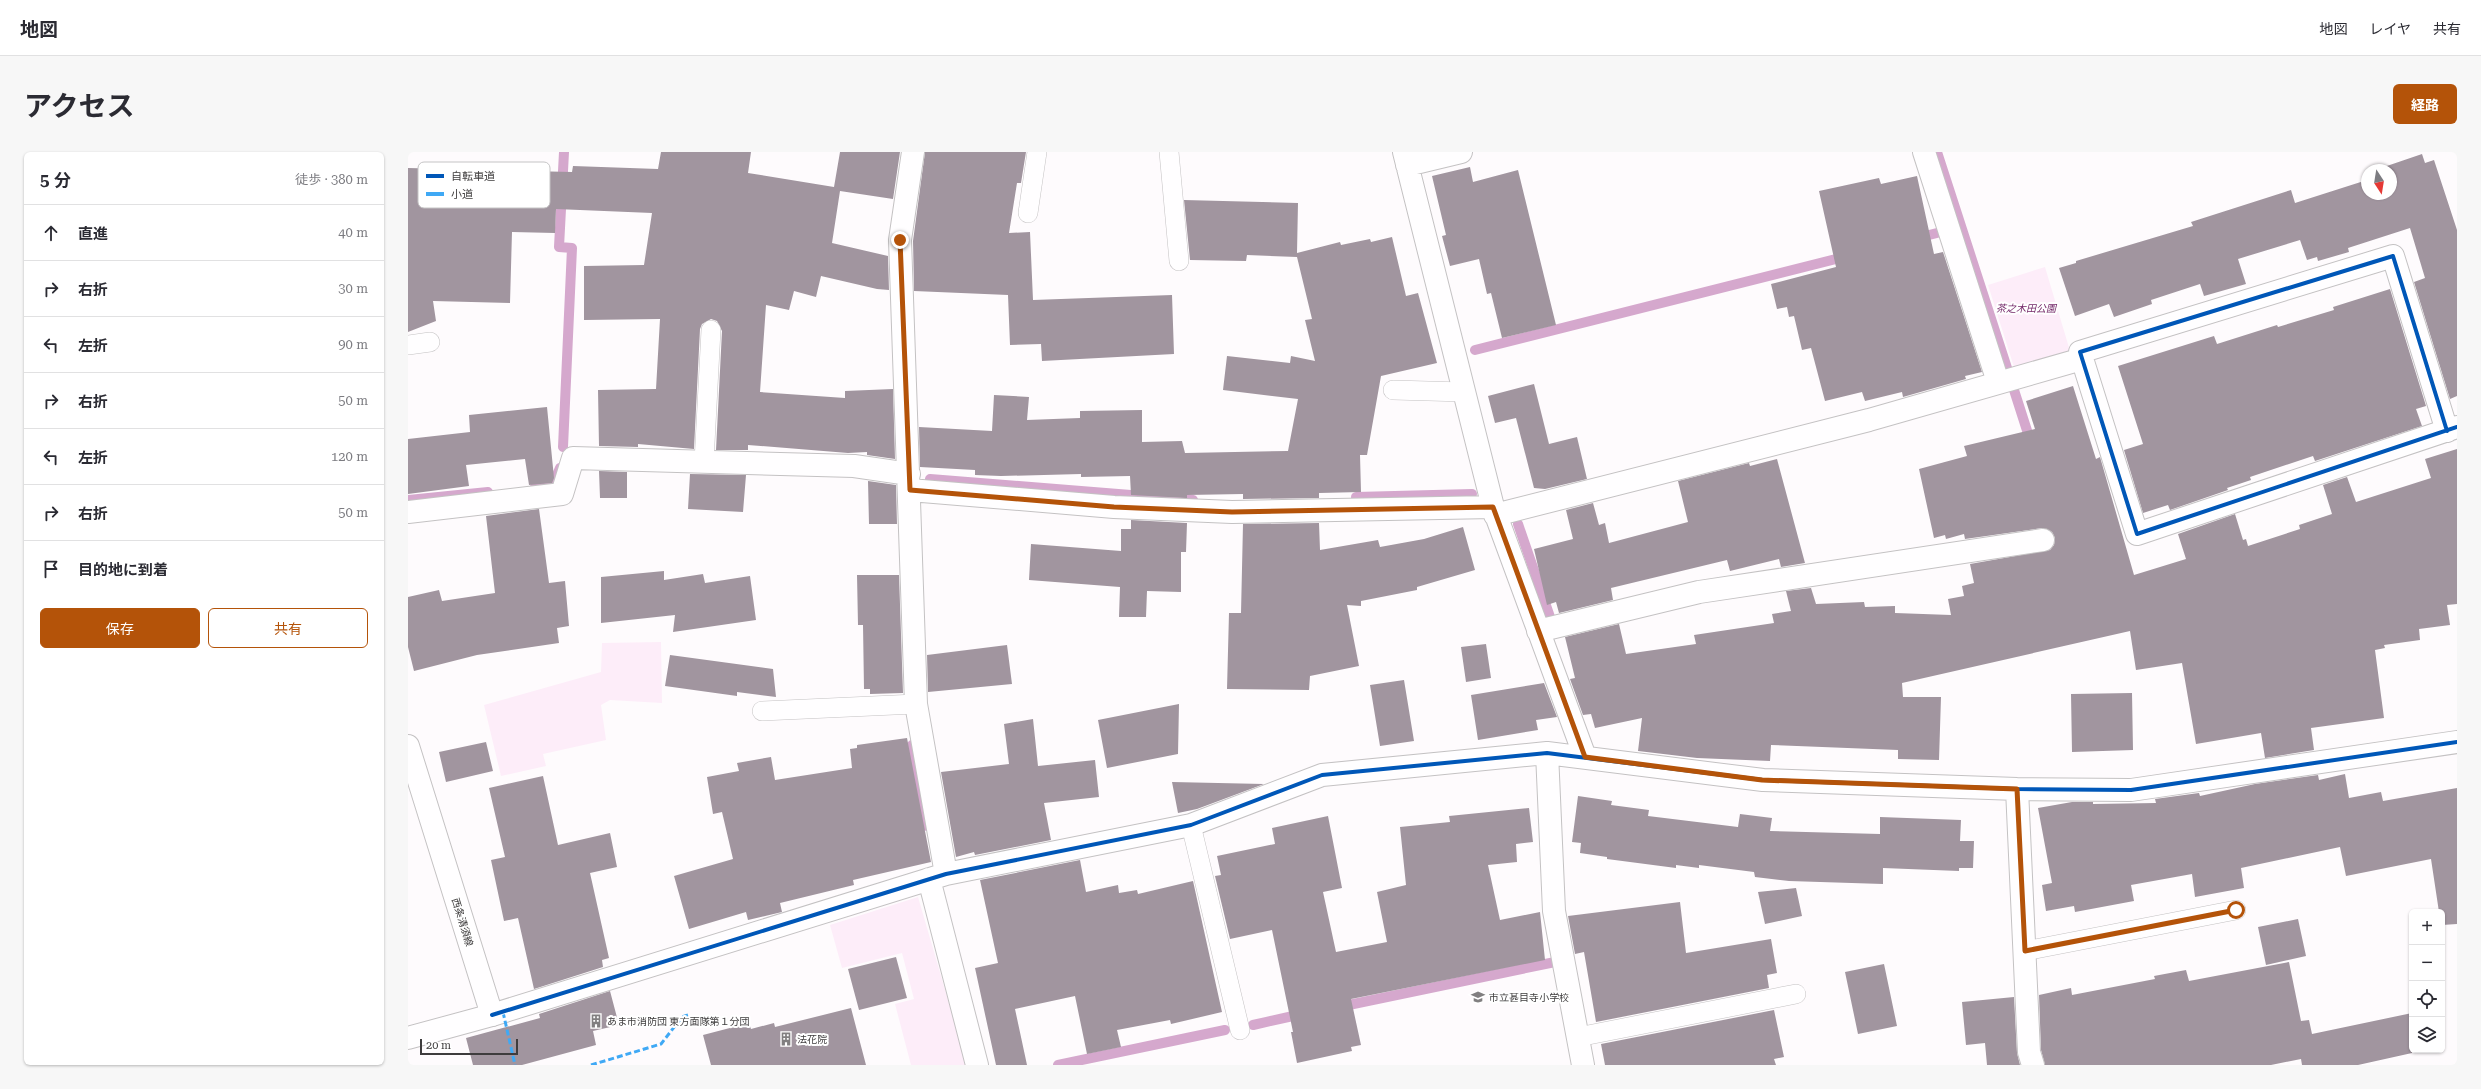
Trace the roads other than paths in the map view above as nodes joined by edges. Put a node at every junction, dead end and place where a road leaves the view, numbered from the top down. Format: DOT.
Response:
graph roads {
  1 [pos="913,152"];
  2 [pos="1037,152"];
  3 [pos="1169,152"];
  4 [pos="1461,152"];
  5 [pos="1924,152"];
  6 [pos="1406,158"];
  7 [pos="1028,213"];
  8 [pos="1179,261"];
  9 [pos="711,330"];
  10 [pos="430,342"];
  11 [pos="408,346"];
  12 [pos="2082,358"];
  13 [pos="1998,382"];
  14 [pos="1393,390"];
  15 [pos="1464,392"];
  16 [pos="2452,429"];
  17 [pos="704,462"];
  18 [pos="909,482"];
  19 [pos="1494,511"];
  20 [pos="408,512"];
  21 [pos="2043,540"];
  22 [pos="1538,631"];
  23 [pos="916,704"];
  24 [pos="762,712"];
  25 [pos="2457,742"];
  26 [pos="408,746"];
  27 [pos="1547,753"];
  28 [pos="1585,757"];
  29 [pos="2017,789"];
  30 [pos="1191,825"];
  31 [pos="938,877"];
  32 [pos="2236,910"];
  33 [pos="2025,951"];
  34 [pos="1796,994"];
  35 [pos="492,1015"];
  36 [pos="1240,1030"];
  37 [pos="1578,1037"];
  38 [pos="408,1038"];
  39 [pos="977,1065"];
  40 [pos="1583,1065"];
  41 [pos="2032,1065"];
  1 -- 18 [label="street"];
  2 -- 7 [label="lane"];
  3 -- 8 [label="lane"];
  4 -- 6 [label="street"];
  5 -- 13 [label="street"];
  6 -- 15 [label="street"];
  9 -- 17 [label="lane"];
  10 -- 11 [label="lane"];
  12 -- 13 [label="street"];
  12 -- 16 [label="street"];
  12 -- 16 [label="street"];
  13 -- 19 [label="street"];
  14 -- 15 [label="lane"];
  15 -- 19 [label="street"];
  17 -- 18 [label="street"];
  17 -- 20 [label="street"];
  18 -- 19 [label="street"];
  18 -- 23 [label="street"];
  19 -- 22 [label="street"];
  21 -- 22 [label="street"];
  22 -- 28 [label="street"];
  23 -- 24 [label="lane"];
  23 -- 31 [label="street"];
  25 -- 29 [label="street"];
  26 -- 35 [label="street, 西条清須線"];
  27 -- 28 [label="street"];
  27 -- 30 [label="street"];
  27 -- 37 [label="street"];
  28 -- 29 [label="street"];
  29 -- 33 [label="street"];
  30 -- 31 [label="street"];
  30 -- 36 [label="lane"];
  31 -- 35 [label="street"];
  31 -- 39 [label="street"];
  32 -- 33 [label="lane"];
  33 -- 41 [label="street"];
  34 -- 37 [label="lane"];
  35 -- 38 [label="street"];
  37 -- 40 [label="street"];
}
